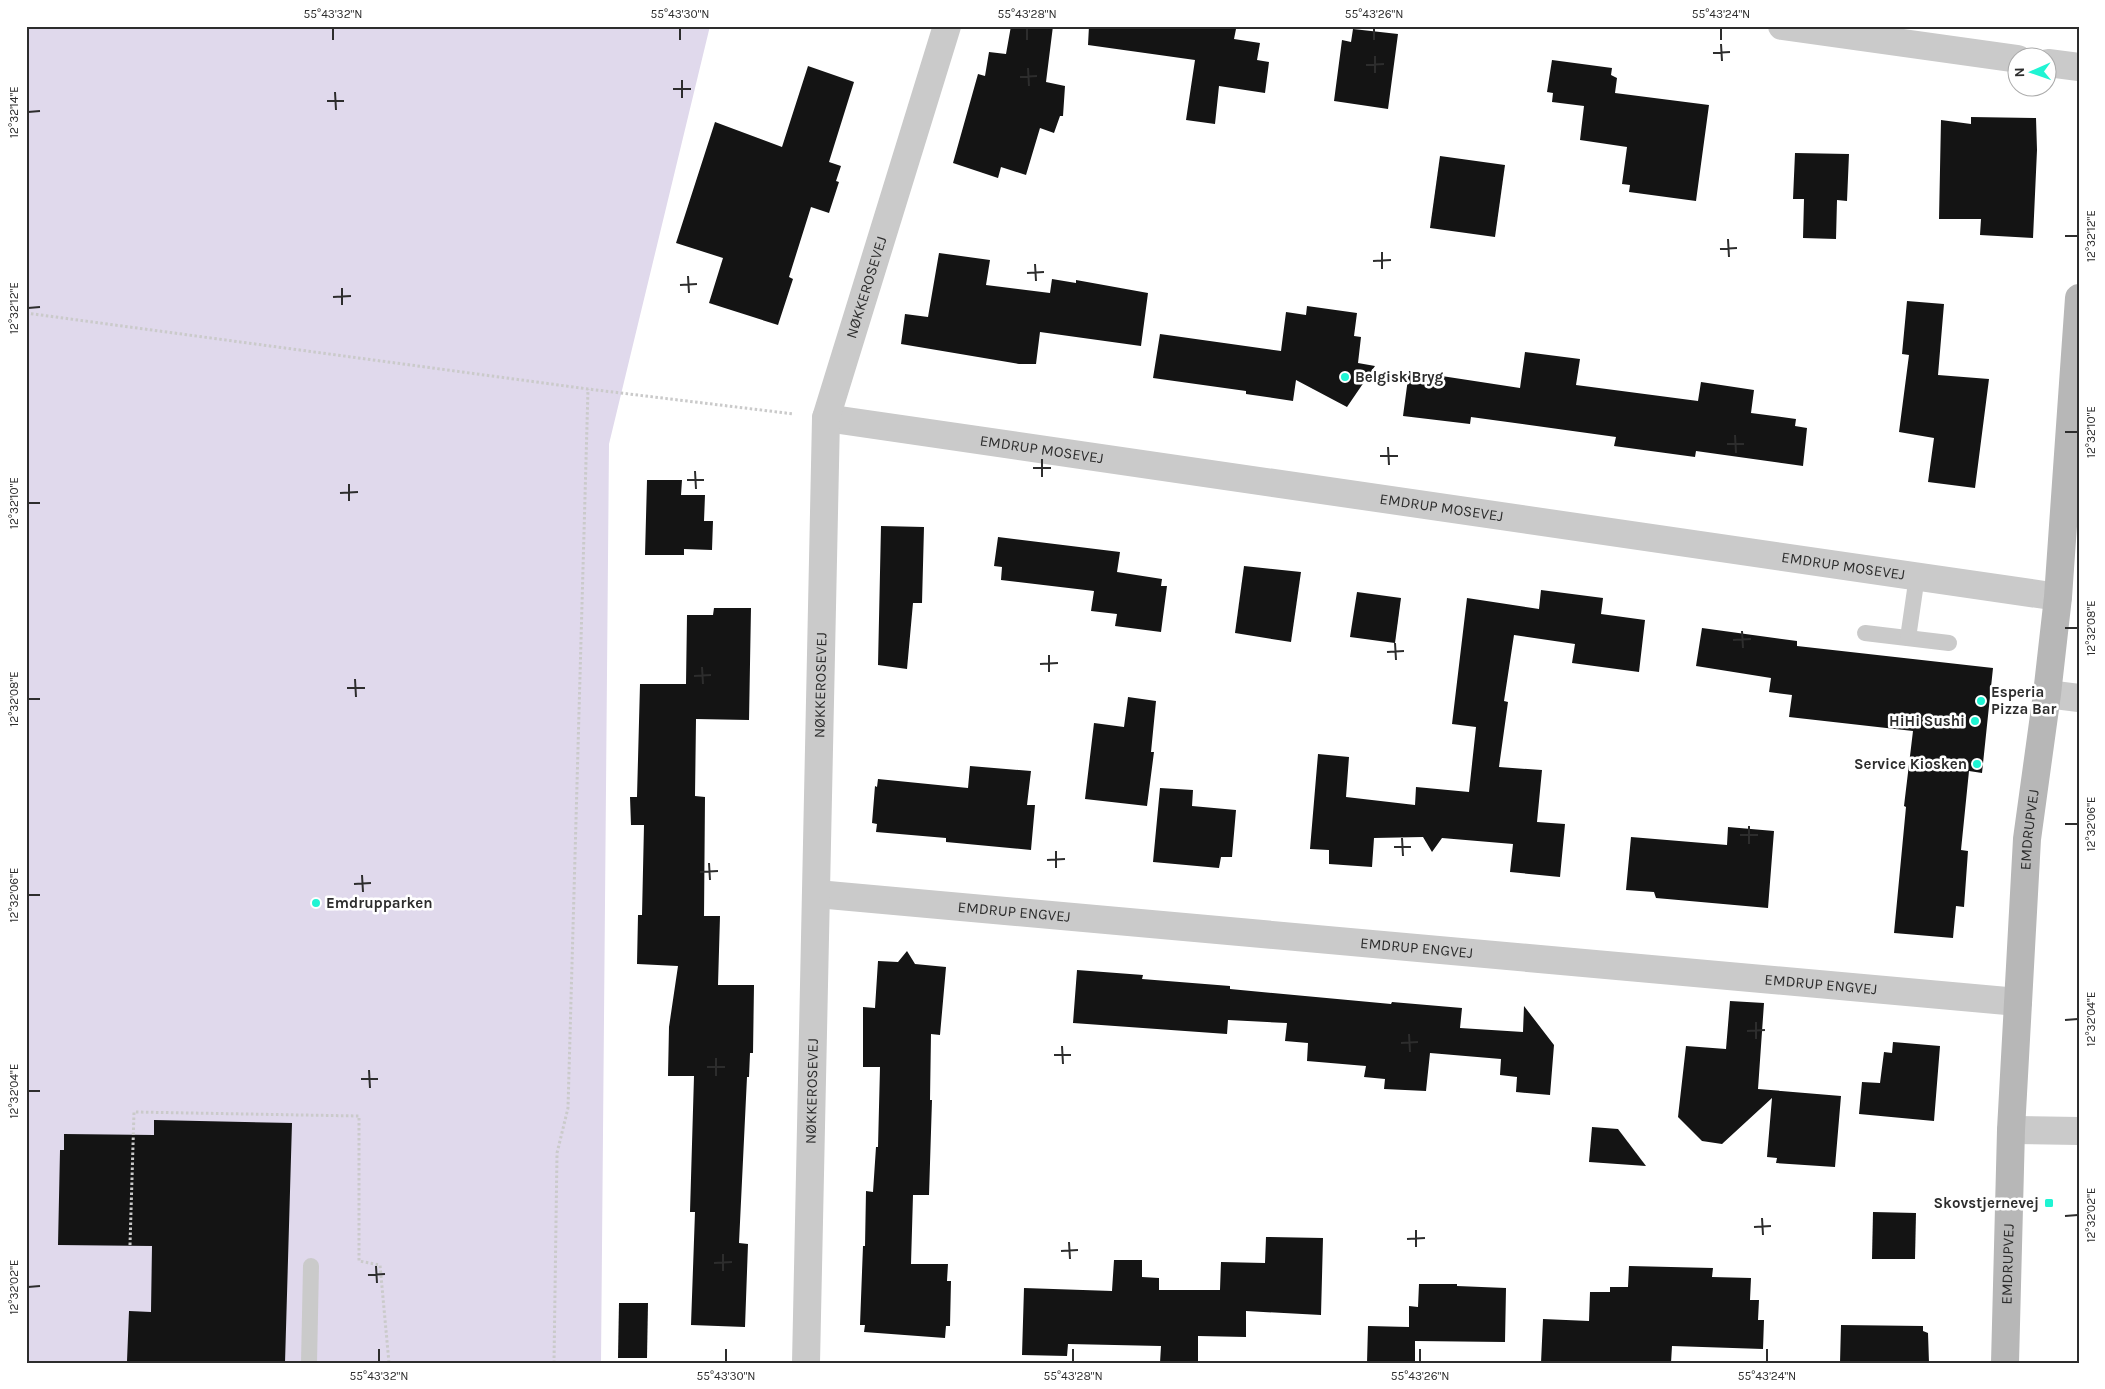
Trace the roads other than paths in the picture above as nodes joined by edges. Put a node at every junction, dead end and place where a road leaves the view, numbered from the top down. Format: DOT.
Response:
graph roads {
  1 [pos="946,26"];
  2 [pos="1782,26"];
  3 [pos="2008,58"];
  4 [pos="2058,64"];
  5 [pos="2079,67"];
  6 [pos="2079,298"];
  7 [pos="826,418"];
  8 [pos="1917,576"];
  9 [pos="2058,597"];
  10 [pos="1865,633"];
  11 [pos="1908,638"];
  12 [pos="1949,643"];
  13 [pos="2047,694"];
  14 [pos="2079,698"];
  15 [pos="817,894"];
  16 [pos="2018,1002"];
  17 [pos="2011,1130"];
  18 [pos="2079,1132"];
  19 [pos="311,1266"];
  20 [pos="309,1363"];
  21 [pos="806,1363"];
  22 [pos="2006,1363"];
  1 -- 7 [label="street, NØKKEROSEVEJ"];
  2 -- 3 [label="street"];
  4 -- 5 [label="street"];
  6 -- 9 [label="street, EMDRUPVEJ"];
  7 -- 8 [label="street, EMDRUP MOSEVEJ"];
  7 -- 15 [label="street, NØKKEROSEVEJ"];
  8 -- 9 [label="street, EMDRUP MOSEVEJ"];
  8 -- 11 [label="lane"];
  9 -- 13 [label="street, EMDRUPVEJ"];
  10 -- 11 [label="lane"];
  11 -- 12 [label="lane"];
  13 -- 14 [label="street"];
  13 -- 16 [label="street, EMDRUPVEJ"];
  15 -- 16 [label="street, EMDRUP ENGVEJ"];
  15 -- 21 [label="street, NØKKEROSEVEJ"];
  16 -- 17 [label="street, EMDRUPVEJ"];
  17 -- 18 [label="street"];
  17 -- 22 [label="street, EMDRUPVEJ"];
  19 -- 20 [label="lane"];
}
